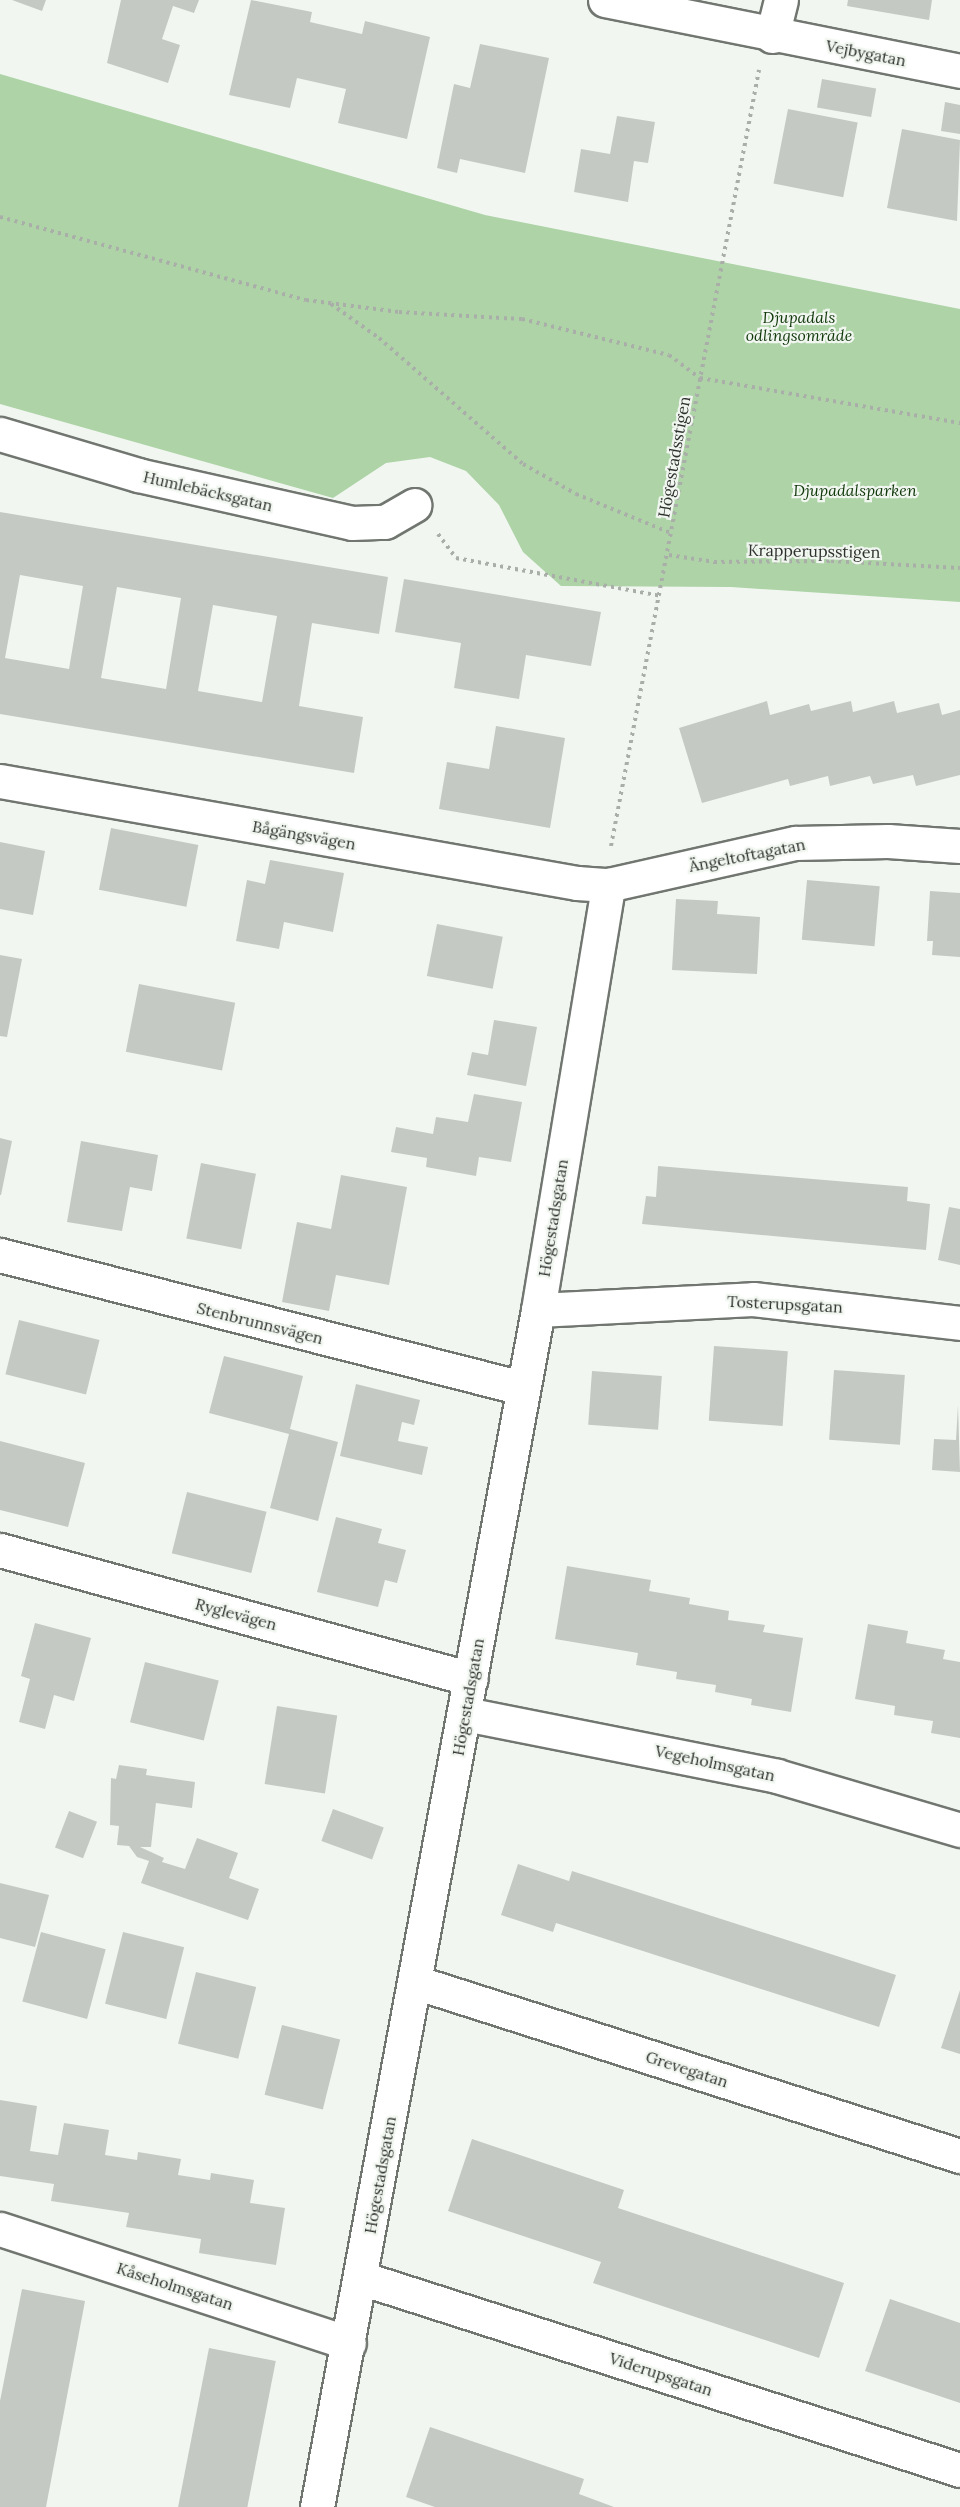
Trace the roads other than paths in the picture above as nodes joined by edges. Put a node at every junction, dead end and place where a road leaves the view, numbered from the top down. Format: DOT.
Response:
graph roads {
  1 [pos="605,0"];
  2 [pos="781,0"];
  3 [pos="772,36"];
  4 [pos="960,71"];
  5 [pos="0,434"];
  6 [pos="415,505"];
  7 [pos="0,781"];
  8 [pos="960,846"];
  9 [pos="608,885"];
  10 [pos="0,1255"];
  11 [pos="537,1310"];
  12 [pos="960,1323"];
  13 [pos="522,1388"];
  14 [pos="0,1550"];
  15 [pos="471,1678"];
  16 [pos="465,1714"];
  17 [pos="960,1830"];
  18 [pos="415,1982"];
  19 [pos="960,2156"];
  20 [pos="0,2229"];
  21 [pos="361,2278"];
  22 [pos="349,2343"];
  23 [pos="960,2470"];
  24 [pos="317,2507"];
  1 -- 3 [label="street, Vejbygatan"];
  2 -- 3 [label="street"];
  3 -- 4 [label="street, Vejbygatan"];
  5 -- 6 [label="street, Humlebäcksgatan"];
  7 -- 9 [label="street, Bågängsvägen"];
  8 -- 9 [label="street, Ängeltoftagatan"];
  9 -- 11 [label="street, Högestadsgatan"];
  10 -- 13 [label="street, Stenbrunnsvägen"];
  11 -- 12 [label="street, Tosterupsgatan"];
  11 -- 13 [label="street, Högestadsgatan"];
  13 -- 15 [label="street, Högestadsgatan"];
  14 -- 15 [label="street, Ryglevägen"];
  15 -- 16 [label="street, Högestadsgatan"];
  16 -- 17 [label="street, Vegeholmsgatan"];
  16 -- 18 [label="street, Högestadsgatan"];
  18 -- 19 [label="street, Grevegatan"];
  18 -- 21 [label="street, Högestadsgatan"];
  20 -- 22 [label="street, Kåseholmsgatan"];
  21 -- 22 [label="street, Högestadsgatan"];
  21 -- 23 [label="street, Viderupsgatan"];
  22 -- 24 [label="street, Högestadsgatan"];
}
